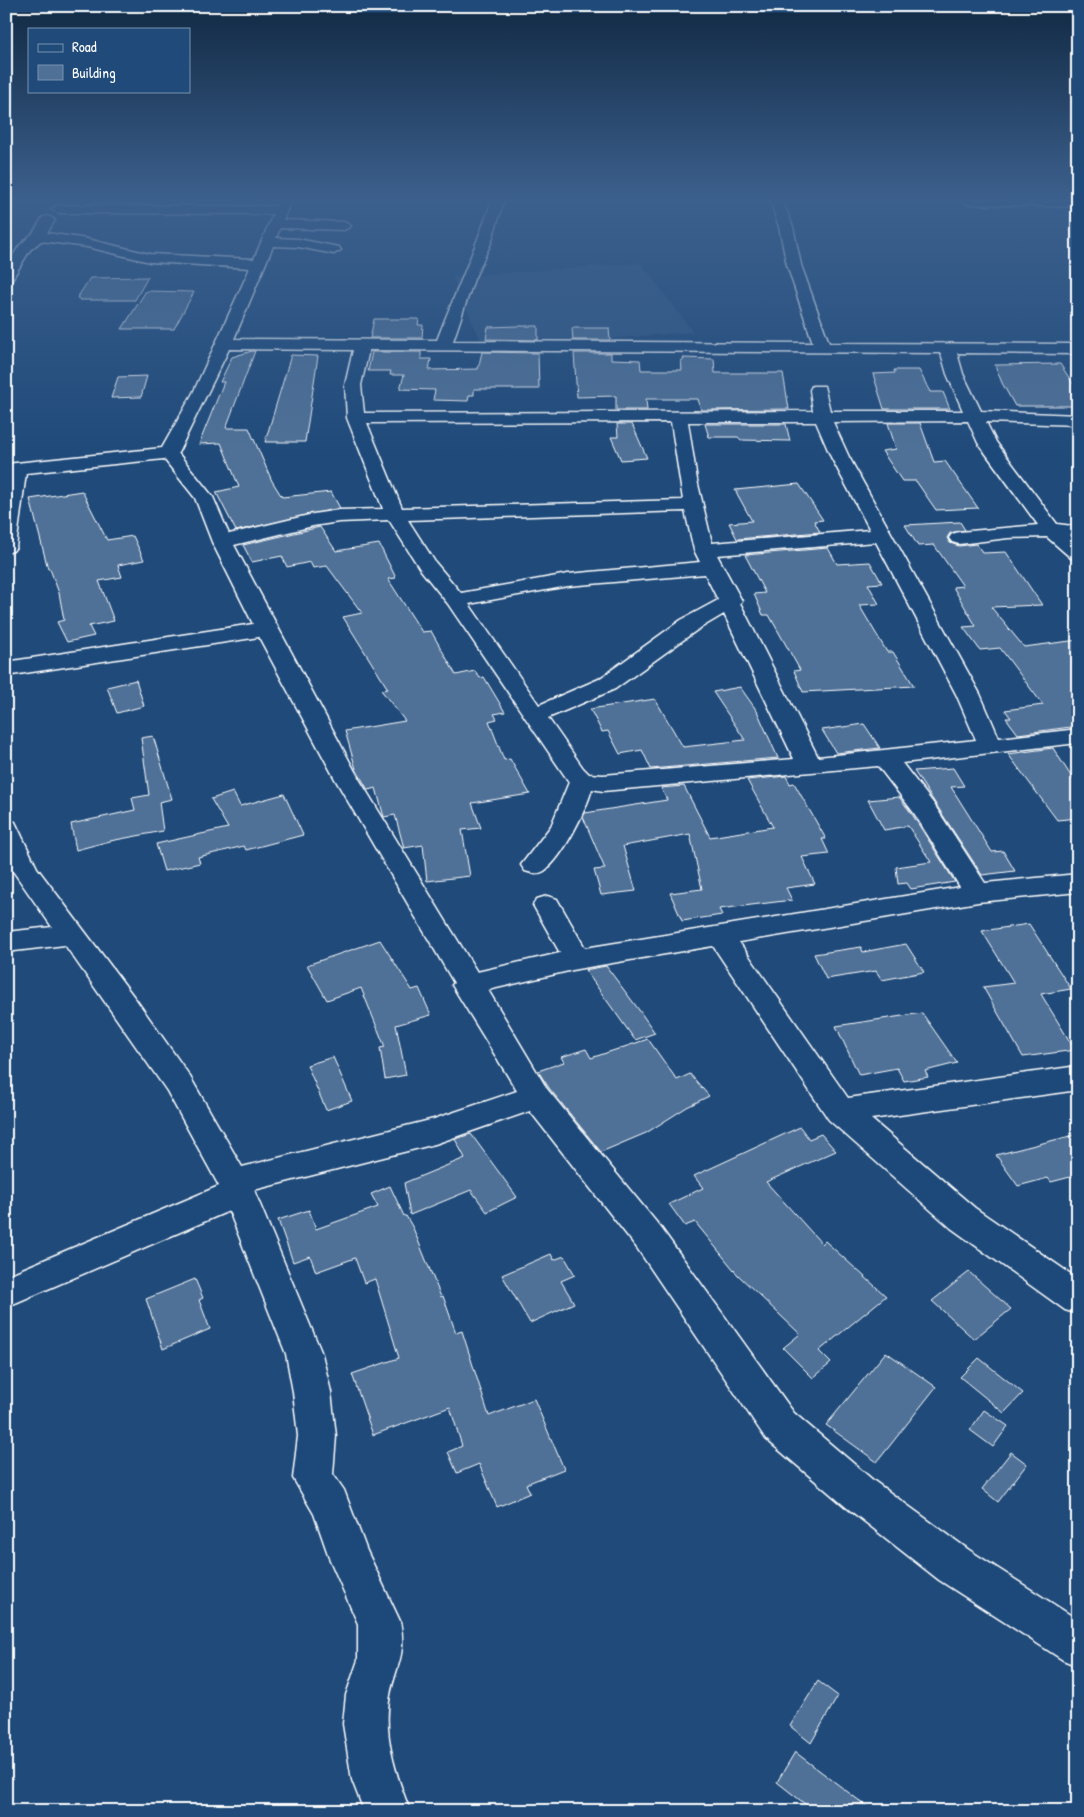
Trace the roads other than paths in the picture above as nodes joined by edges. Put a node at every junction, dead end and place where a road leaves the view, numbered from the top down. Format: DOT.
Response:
graph roads {
  1 [pos="250,285"];
  2 [pos="465,285"];
  3 [pos="801,285"];
  4 [pos="224,344"];
  5 [pos="362,345"];
  6 [pos="443,346"];
  7 [pos="823,348"];
  8 [pos="948,349"];
  9 [pos="1078,349"];
  10 [pos="818,390"];
  11 [pos="822,416"];
  12 [pos="975,416"];
  13 [pos="356,418"];
  14 [pos="679,418"];
  15 [pos="1078,420"];
  16 [pos="169,453"];
  17 [pos="12,470"];
  18 [pos="694,505"];
  19 [pos="395,514"];
  20 [pos="8,518"];
  21 [pos="1078,530"];
  22 [pos="1052,531"];
  23 [pos="883,535"];
  24 [pos="959,538"];
  25 [pos="222,542"];
  26 [pos="6,547"];
  27 [pos="1078,554"];
  28 [pos="708,558"];
  29 [pos="456,600"];
  30 [pos="730,601"];
  31 [pos="266,629"];
  32 [pos="6,669"];
  33 [pos="536,715"];
  34 [pos="1078,736"];
  35 [pos="990,745"];
  36 [pos="885,758"];
  37 [pos="809,764"];
  38 [pos="582,780"];
  39 [pos="6,828"];
  40 [pos="534,865"];
  41 [pos="1078,883"];
  42 [pos="978,893"];
  43 [pos="547,905"];
  44 [pos="72,935"];
  45 [pos="721,937"];
  46 [pos="6,942"];
  47 [pos="577,959"];
  48 [pos="467,985"];
  49 [pos="1078,1078"];
  50 [pos="536,1097"];
  51 [pos="840,1111"];
  52 [pos="236,1187"];
  53 [pos="6,1292"];
  54 [pos="1078,1299"];
  55 [pos="1078,1645"];
  56 [pos="387,1811"];
  1 -- 4 [label="street"];
  2 -- 6 [label="street"];
  3 -- 7 [label="street"];
  4 -- 5 [label="street"];
  4 -- 16 [label="street"];
  5 -- 6 [label="street"];
  5 -- 13 [label="street"];
  6 -- 7 [label="street"];
  7 -- 8 [label="street"];
  8 -- 9 [label="street"];
  8 -- 12 [label="street"];
  10 -- 11 [label="street"];
  11 -- 12 [label="street"];
  11 -- 14 [label="street"];
  11 -- 23 [label="street"];
  12 -- 15 [label="street"];
  12 -- 22 [label="street"];
  13 -- 14 [label="street"];
  13 -- 19 [label="street"];
  14 -- 18 [label="street"];
  16 -- 17 [label="street"];
  16 -- 25 [label="street"];
  17 -- 20 [label="street"];
  18 -- 19 [label="street"];
  18 -- 28 [label="street"];
  19 -- 25 [label="street"];
  19 -- 29 [label="street"];
  20 -- 26 [label="street"];
  21 -- 22 [label="street"];
  22 -- 24 [label="street"];
  22 -- 27 [label="street"];
  23 -- 28 [label="street"];
  23 -- 35 [label="street"];
  25 -- 31 [label="street"];
  28 -- 29 [label="street"];
  28 -- 30 [label="street"];
  29 -- 33 [label="street"];
  30 -- 33 [label="street"];
  30 -- 37 [label="street"];
  31 -- 32 [label="street"];
  31 -- 48 [label="street"];
  33 -- 38 [label="street"];
  34 -- 35 [label="street"];
  35 -- 36 [label="street"];
  36 -- 37 [label="street"];
  36 -- 42 [label="street"];
  37 -- 38 [label="street"];
  38 -- 40 [label="street"];
  39 -- 44 [label="street"];
  41 -- 42 [label="street"];
  42 -- 45 [label="street"];
  43 -- 47 [label="street"];
  44 -- 46 [label="street"];
  44 -- 52 [label="street"];
  45 -- 47 [label="street"];
  45 -- 51 [label="street"];
  47 -- 48 [label="street"];
  48 -- 50 [label="street"];
  49 -- 51 [label="street"];
  50 -- 52 [label="street"];
  50 -- 55 [label="street"];
  51 -- 54 [label="street"];
  52 -- 53 [label="street"];
  52 -- 56 [label="street"];
}
